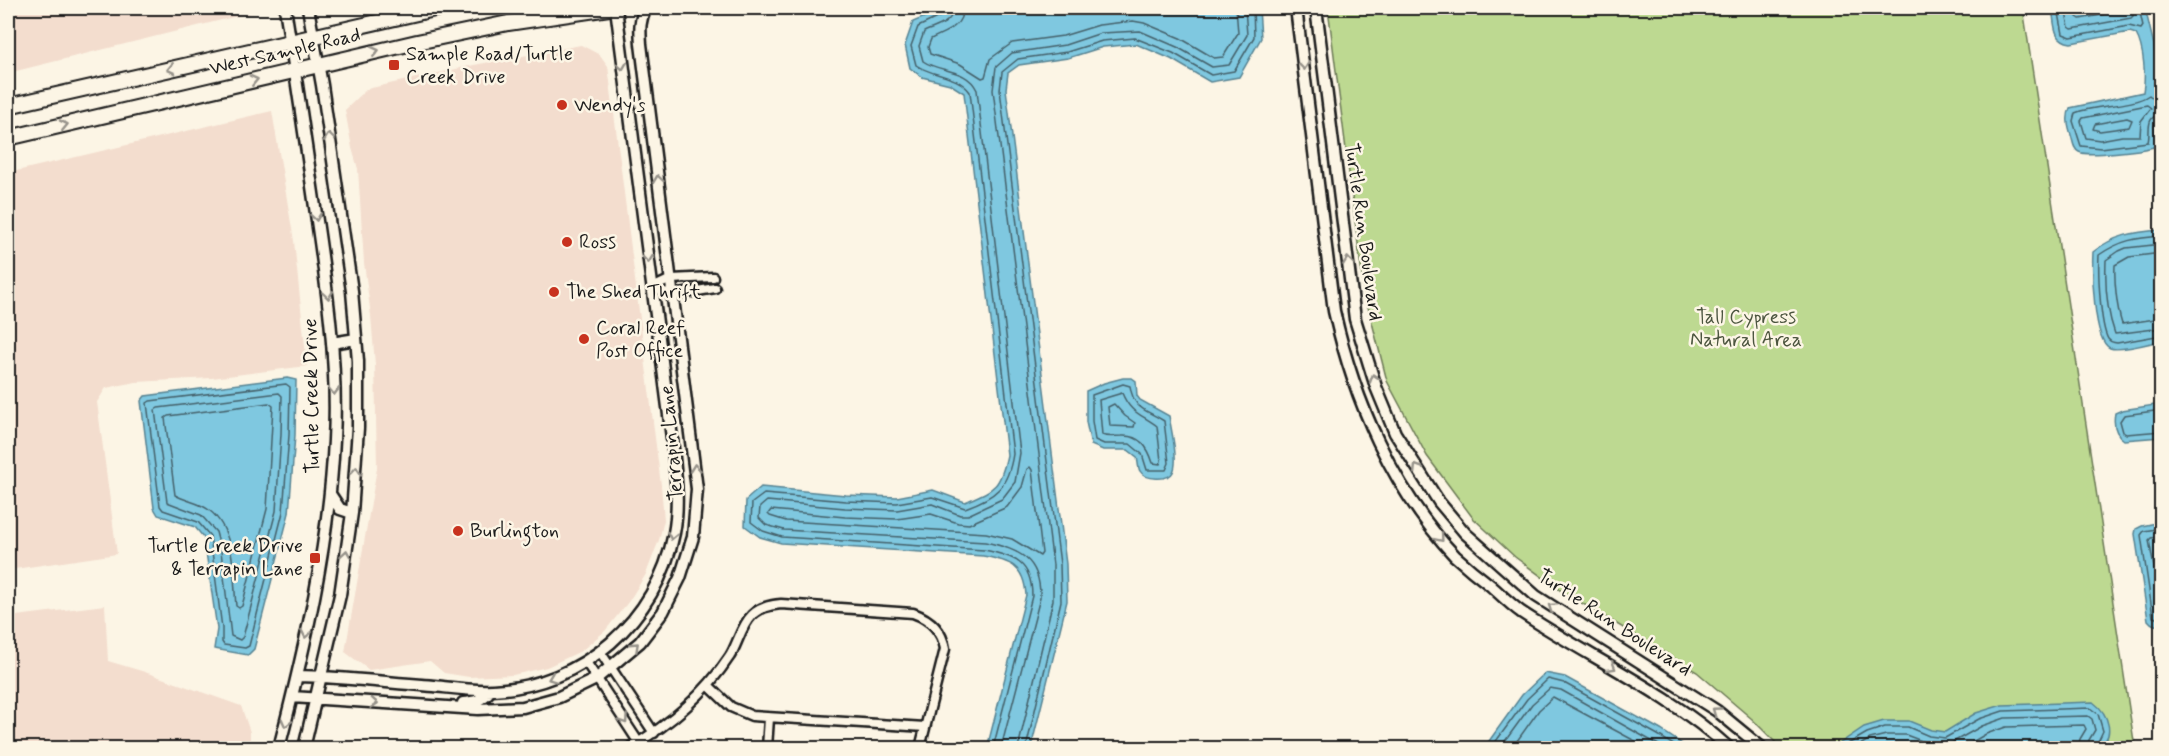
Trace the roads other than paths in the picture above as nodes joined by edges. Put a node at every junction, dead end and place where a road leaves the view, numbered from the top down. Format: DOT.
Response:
graph roads {
  1 [pos="285,8"];
  2 [pos="308,8"];
  3 [pos="439,8"];
  4 [pos="609,8"];
  5 [pos="615,8"];
  6 [pos="646,8"];
  7 [pos="1296,8"];
  8 [pos="1316,8"];
  9 [pos="313,36"];
  10 [pos="290,41"];
  11 [pos="318,64"];
  12 [pos="294,70"];
  13 [pos="8,106"];
  14 [pos="8,138"];
  15 [pos="713,277"];
  16 [pos="671,279"];
  17 [pos="652,288"];
  18 [pos="715,288"];
  19 [pos="674,295"];
  20 [pos="356,339"];
  21 [pos="332,343"];
  22 [pos="330,494"];
  23 [pos="352,513"];
  24 [pos="601,653"];
  25 [pos="586,662"];
  26 [pos="611,668"];
  27 [pos="298,676"];
  28 [pos="320,677"];
  29 [pos="596,678"];
  30 [pos="708,685"];
  31 [pos="490,691"];
  32 [pos="292,697"];
  33 [pos="315,699"];
  34 [pos="433,706"];
  35 [pos="769,718"];
  36 [pos="925,727"];
  37 [pos="654,733"];
  38 [pos="639,743"];
  39 [pos="279,748"];
  40 [pos="304,748"];
  41 [pos="629,748"];
  42 [pos="767,748"];
  43 [pos="920,748"];
  44 [pos="1729,748"];
  45 [pos="1762,748"];
  1 -- 10 [label="street, Turtle Creek Drive"];
  2 -- 9 [label="street"];
  3 -- 9 [label="main road, West Sample Road"];
  11 -- 4 [label="main road, West Sample Road, one-way"];
  5 -- 17 [label="street, Terrapin Lane, one-way"];
  16 -- 6 [label="street, Terrapin Lane, one-way"];
  7 -- 44 [label="street, Turtle Run Boulevard, one-way"];
  45 -- 8 [label="street, Turtle Run Boulevard, one-way"];
  9 -- 10 [label="main road, West Sample Road"];
  9 -- 11 [label="street"];
  10 -- 12 [label="street, Turtle Creek Drive"];
  10 -- 13 [label="main road, West Sample Road, one-way"];
  11 -- 12 [label="main road, West Sample Road"];
  20 -- 11 [label="street, one-way"];
  14 -- 12 [label="main road, West Sample Road, one-way"];
  12 -- 21 [label="street, Turtle Creek Drive, one-way"];
  15 -- 16 [label="street"];
  16 -- 17 [label="street"];
  16 -- 19 [label="street, Terrapin Lane"];
  17 -- 19 [label="street"];
  17 -- 24 [label="street, Terrapin Lane, one-way"];
  18 -- 19 [label="street"];
  26 -- 19 [label="street, Terrapin Lane, one-way"];
  20 -- 21 [label="street"];
  23 -- 20 [label="street, one-way"];
  21 -- 22 [label="street, Turtle Creek Drive, one-way"];
  22 -- 23 [label="street"];
  22 -- 27 [label="street, Turtle Creek Drive, one-way"];
  28 -- 23 [label="street, one-way"];
  24 -- 25 [label="street, Terrapin Lane"];
  24 -- 26 [label="street"];
  25 -- 29 [label="street"];
  25 -- 31 [label="street, Terrapin Lane, one-way"];
  26 -- 29 [label="street, Terrapin Lane"];
  26 -- 37 [label="street"];
  27 -- 28 [label="street, Terrapin Lane"];
  27 -- 32 [label="street, Turtle Creek Drive"];
  28 -- 31 [label="street, Terrapin Lane"];
  28 -- 33 [label="street"];
  29 -- 34 [label="street, Terrapin Lane"];
  29 -- 38 [label="street, one-way"];
  30 -- 35 [label="street"];
  30 -- 36 [label="street"];
  30 -- 37 [label="street"];
  31 -- 34 [label="street"];
  32 -- 33 [label="street, Terrapin Lane"];
  32 -- 39 [label="street, Turtle Creek Drive, one-way"];
  33 -- 34 [label="street, Terrapin Lane, one-way"];
  33 -- 40 [label="street"];
  35 -- 36 [label="street"];
  35 -- 42 [label="street"];
  36 -- 43 [label="street"];
  37 -- 38 [label="street"];
  38 -- 41 [label="street"];
}
